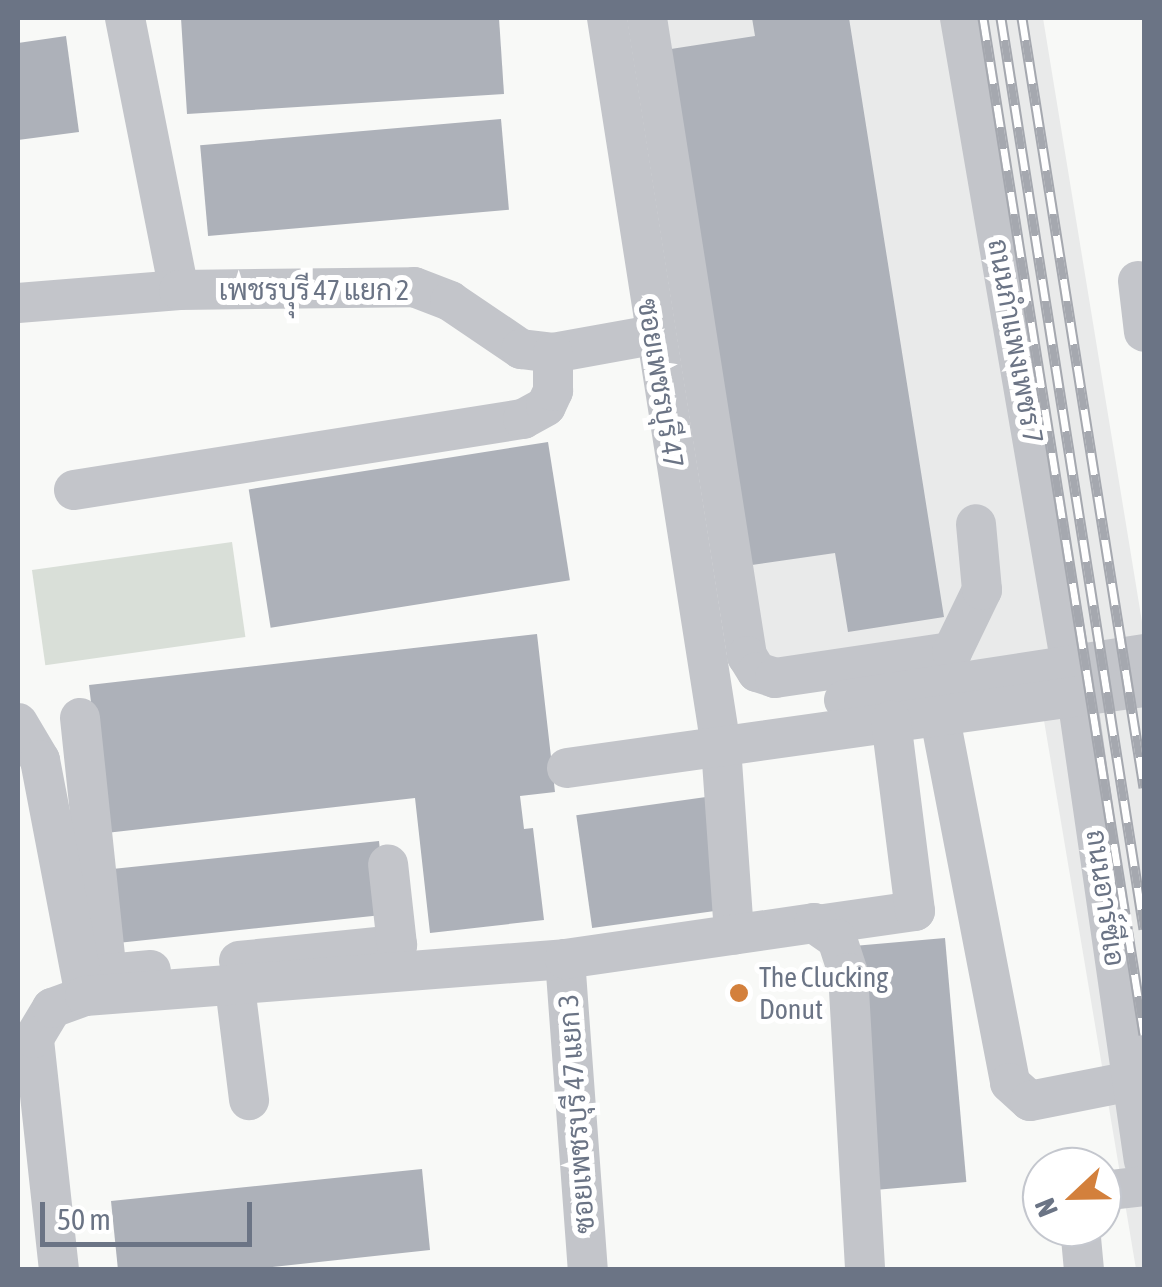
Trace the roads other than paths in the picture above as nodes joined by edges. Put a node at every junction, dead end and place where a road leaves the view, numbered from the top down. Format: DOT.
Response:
graph roads {
  1 [pos="125,18"];
  2 [pos="607,18"];
  3 [pos="648,18"];
  4 [pos="960,18"];
  5 [pos="1138,281"];
  6 [pos="179,290"];
  7 [pos="18,302"];
  8 [pos="1144,332"];
  9 [pos="653,335"];
  10 [pos="553,353"];
  11 [pos="74,490"];
  12 [pos="976,524"];
  13 [pos="1144,654"];
  14 [pos="1074,681"];
  15 [pos="1144,687"];
  16 [pos="937,702"];
  17 [pos="80,718"];
  18 [pos="891,722"];
  19 [pos="18,723"];
  20 [pos="718,733"];
  21 [pos="567,768"];
  22 [pos="388,864"];
  23 [pos="817,925"];
  24 [pos="734,934"];
  25 [pos="565,959"];
  26 [pos="244,978"];
  27 [pos="85,996"];
  28 [pos="1132,1081"];
  29 [pos="249,1100"];
  30 [pos="1144,1160"];
  31 [pos="59,1270"];
  32 [pos="588,1270"];
  33 [pos="865,1270"];
  1 -- 6 [label="street"];
  2 -- 9 [label="street, ซอยเพชรบุรี 47"];
  3 -- 12 [label="street"];
  4 -- 14 [label="street, ถนนกำแพงเพชร 7"];
  5 -- 8 [label="street"];
  6 -- 7 [label="street, เพชรบุุรี 47 แยก 2"];
  6 -- 10 [label="street, เพชรบุุรี 47 แยก 2"];
  9 -- 10 [label="street, เพชรบุุรี 47 แยก 2"];
  9 -- 20 [label="street, ซอยเพชรบุรี 47"];
  10 -- 11 [label="street"];
  13 -- 14 [label="street"];
  14 -- 15 [label="street"];
  14 -- 16 [label="street"];
  14 -- 28 [label="street, ถนนอาร์ซีเอ"];
  16 -- 18 [label="street"];
  16 -- 20 [label="street"];
  16 -- 28 [label="street"];
  17 -- 26 [label="street"];
  18 -- 20 [label="street"];
  18 -- 23 [label="street"];
  19 -- 27 [label="street"];
  20 -- 21 [label="street"];
  20 -- 24 [label="street, ซอยเพชรบุรี 47"];
  22 -- 26 [label="street"];
  23 -- 24 [label="street"];
  23 -- 33 [label="street"];
  24 -- 25 [label="street"];
  25 -- 26 [label="street"];
  25 -- 32 [label="street, ซอยเพชรบุรี 47 แยก 3"];
  26 -- 27 [label="street"];
  26 -- 29 [label="street"];
  27 -- 31 [label="street"];
  28 -- 30 [label="street, ถนนอาร์ซีเอ"];
}
